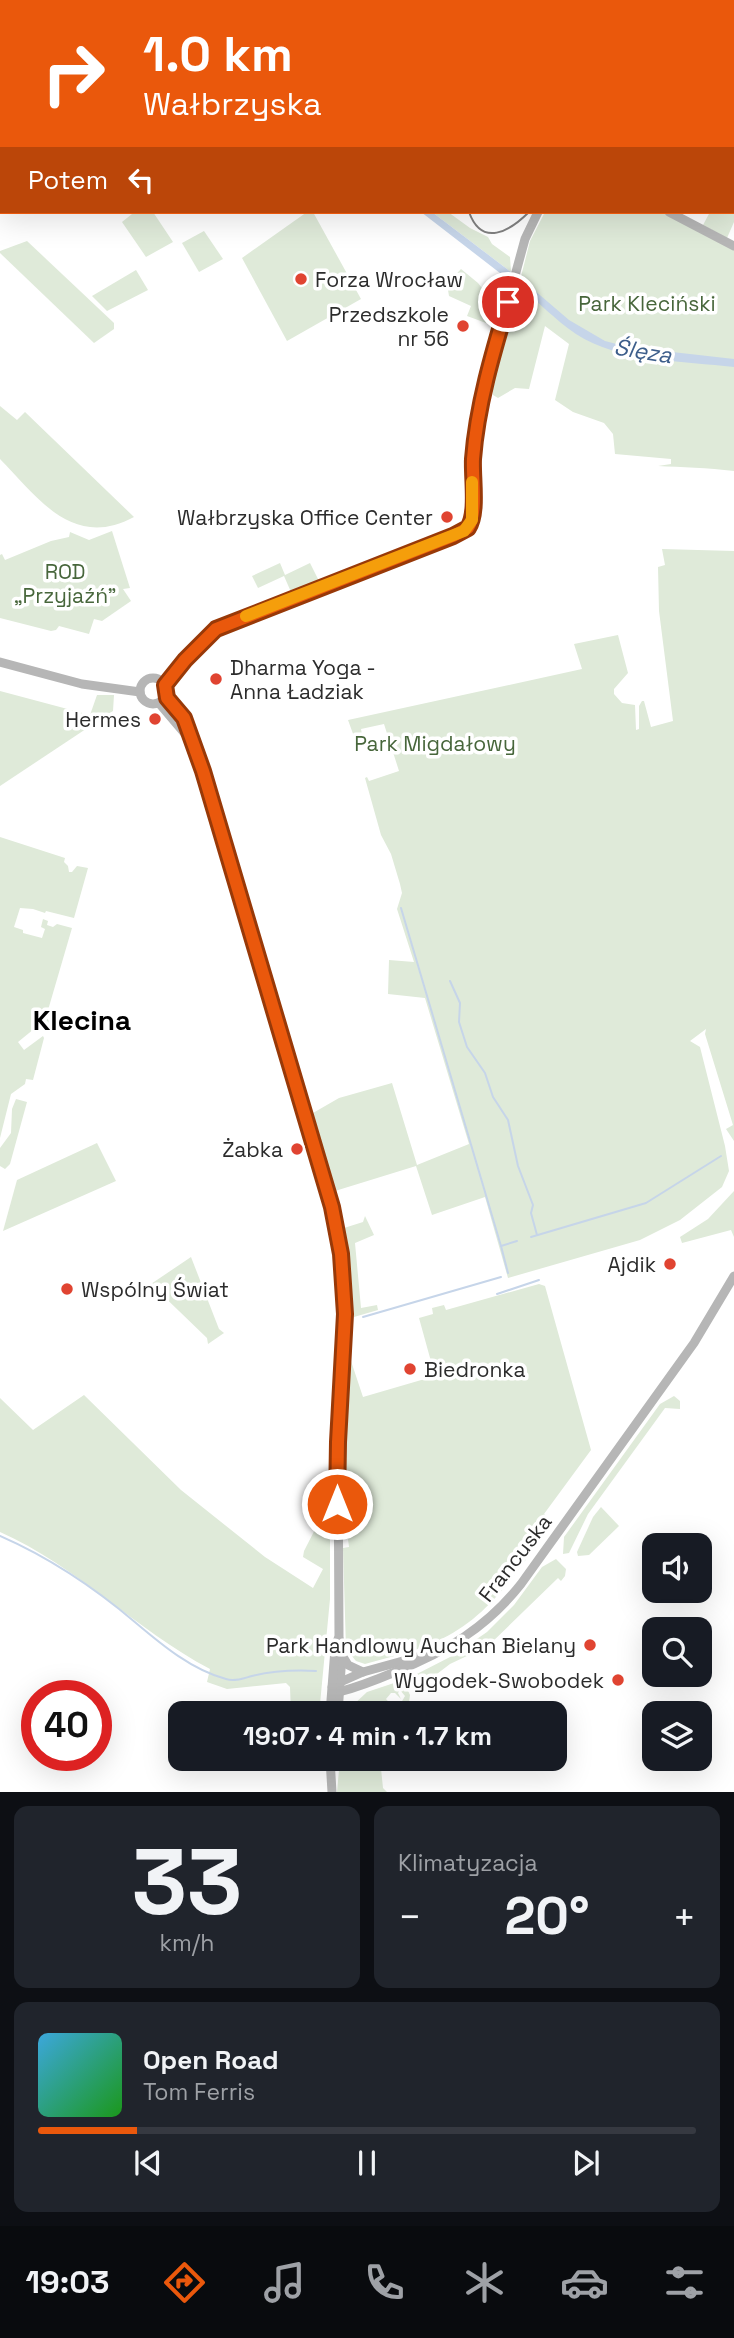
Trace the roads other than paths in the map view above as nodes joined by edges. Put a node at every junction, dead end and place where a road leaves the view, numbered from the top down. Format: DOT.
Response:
graph roads {
  1 [pos="537,214"];
  2 [pos="673,214"];
  3 [pos="734,246"];
  4 [pos="0,662"];
  5 [pos="140,688"];
  6 [pos="162,690"];
  7 [pos="734,1276"];
  8 [pos="734,1286"];
  9 [pos="720,1303"];
  10 [pos="339,1637"];
  11 [pos="444,1650"];
  12 [pos="342,1655"];
  13 [pos="363,1672"];
  14 [pos="337,1686"];
  15 [pos="333,1701"];
  16 [pos="338,1701"];
  17 [pos="332,1771"];
  18 [pos="332,1792"];
  1 -- 6 [label="street"];
  2 -- 3 [label="street"];
  4 -- 5 [label="street"];
  5 -- 6 [label="street"];
  5 -- 6 [label="street"];
  6 -- 10 [label="street"];
  7 -- 9 [label="street"];
  8 -- 9 [label="street"];
  9 -- 11 [label="street, Francuska"];
  10 -- 12 [label="street"];
  10 -- 14 [label="street"];
  11 -- 13 [label="street"];
  11 -- 14 [label="street"];
  12 -- 13 [label="street"];
  12 -- 14 [label="street"];
  13 -- 14 [label="street"];
  14 -- 15 [label="street"];
  14 -- 16 [label="street"];
  17 -- 18 [label="street"];
}
